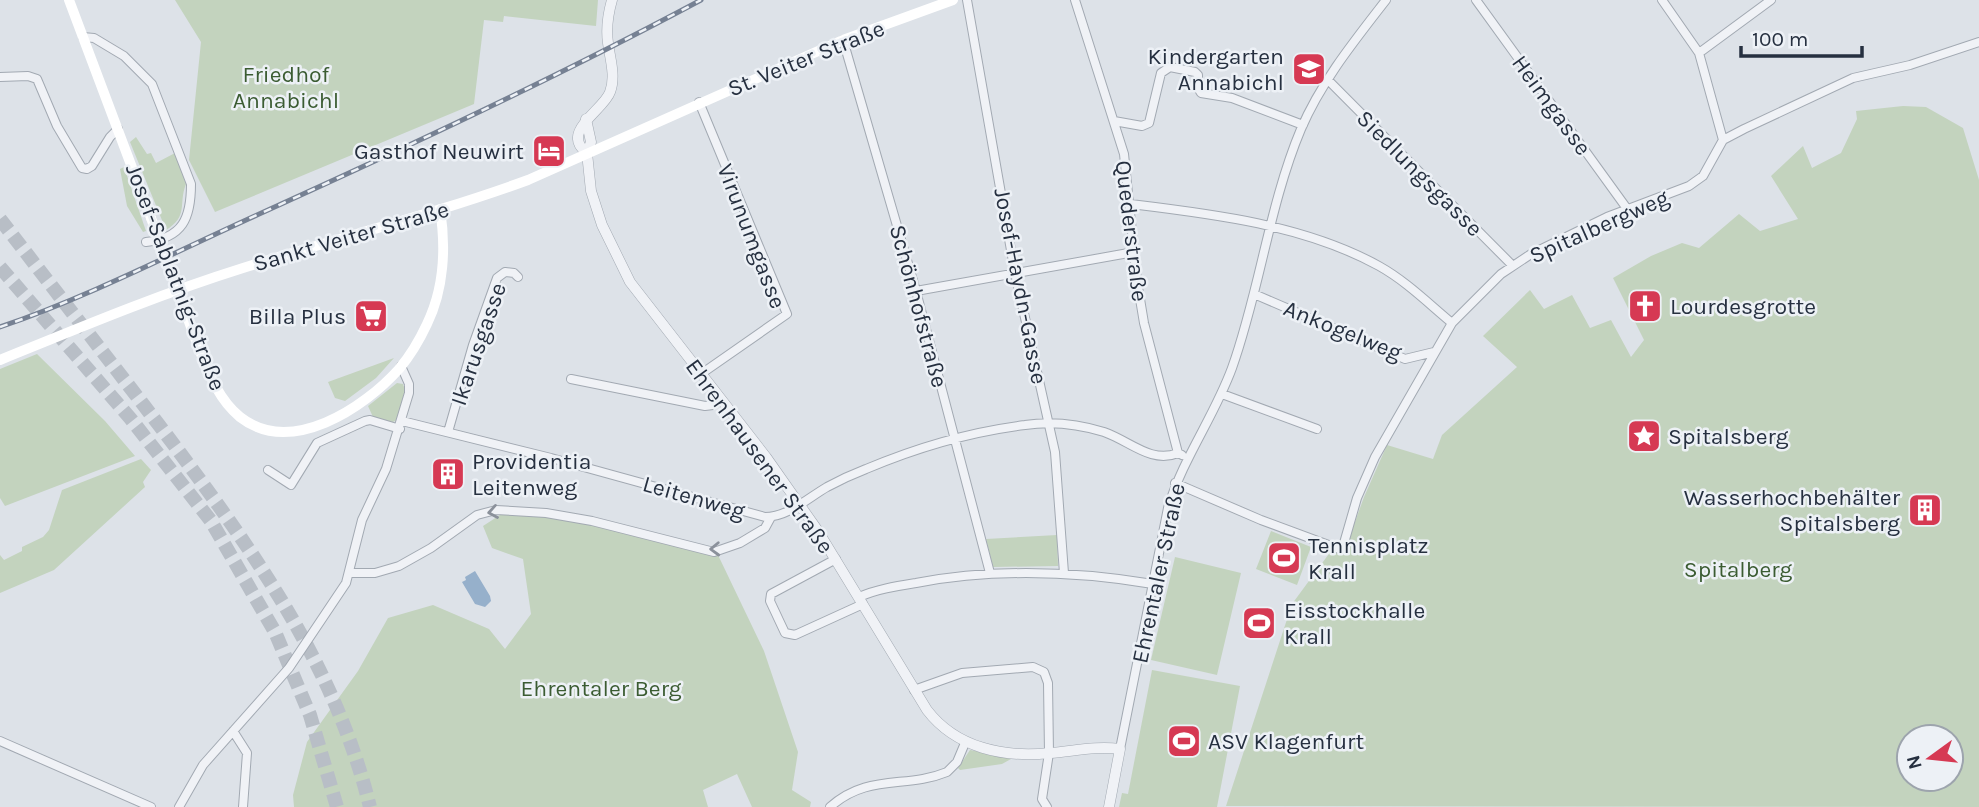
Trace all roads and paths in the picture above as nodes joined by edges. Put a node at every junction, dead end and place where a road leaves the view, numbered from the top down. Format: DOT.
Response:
graph roads {
  1 [pos="69,0"];
  2 [pos="612,0"];
  3 [pos="953,0"];
  4 [pos="967,0"];
  5 [pos="1075,0"];
  6 [pos="1386,0"];
  7 [pos="1476,0"];
  8 [pos="1662,0"];
  9 [pos="1771,0"];
  10 [pos="83,37"];
  11 [pos="843,40"];
  12 [pos="1979,42"];
  13 [pos="1699,53"];
  14 [pos="0,77"];
  15 [pos="1328,80"];
  16 [pos="699,102"];
  17 [pos="1114,121"];
  18 [pos="1303,125"];
  19 [pos="118,129"];
  20 [pos="1723,140"];
  21 [pos="587,153"];
  22 [pos="1130,204"];
  23 [pos="440,209"];
  24 [pos="1628,210"];
  25 [pos="1272,226"];
  26 [pos="146,242"];
  27 [pos="1134,252"];
  28 [pos="1513,265"];
  29 [pos="1014,273"];
  30 [pos="519,277"];
  31 [pos="916,291"];
  32 [pos="1254,294"];
  33 [pos="1452,323"];
  34 [pos="1434,352"];
  35 [pos="0,360"];
  36 [pos="401,366"];
  37 [pos="701,374"];
  38 [pos="571,379"];
  39 [pos="1222,394"];
  40 [pos="721,399"];
  41 [pos="1049,423"];
  42 [pos="401,425"];
  43 [pos="1317,429"];
  44 [pos="448,432"];
  45 [pos="955,438"];
  46 [pos="1178,453"];
  47 [pos="1188,458"];
  48 [pos="268,470"];
  49 [pos="1175,482"];
  50 [pos="799,505"];
  51 [pos="771,517"];
  52 [pos="836,559"];
  53 [pos="349,573"];
  54 [pos="990,573"];
  55 [pos="1064,573"];
  56 [pos="1153,584"];
  57 [pos="861,601"];
  58 [pos="914,690"];
  59 [pos="233,731"];
  60 [pos="0,741"];
  61 [pos="965,743"];
  62 [pos="1121,749"];
  63 [pos="1049,753"];
  64 [pos="151,807"];
  65 [pos="179,807"];
  66 [pos="243,807"];
  67 [pos="830,807"];
  68 [pos="1047,807"];
  69 [pos="1109,807"];
  1 -- 10 [label="main road, Josef-Sablatnig-Straße"];
  2 -- 21 [label="street, Ehrenhausener Straße"];
  3 -- 11 [label="main road, St. Veiter Straße"];
  4 -- 29 [label="street, Josef-Haydn-Gasse"];
  5 -- 17 [label="street, Quederstraße"];
  6 -- 15 [label="street, Ehrentaler Straße"];
  7 -- 24 [label="street, Heimgasse"];
  8 -- 13 [label="street"];
  9 -- 13 [label="street"];
  10 -- 19 [label="main road, Josef-Sablatnig-Straße"];
  10 -- 26 [label="street"];
  11 -- 16 [label="main road, St. Veiter Straße"];
  11 -- 31 [label="street, Schönhofstraße"];
  12 -- 20 [label="street"];
  13 -- 20 [label="street"];
  14 -- 19 [label="street"];
  15 -- 18 [label="street, Ehrentaler Straße"];
  15 -- 28 [label="street, Siedlungsgasse"];
  16 -- 21 [label="main road, Sankt Veiter Straße"];
  16 -- 37 [label="street, Virunumgasse"];
  17 -- 18 [label="street"];
  17 -- 22 [label="street, Quederstraße"];
  18 -- 25 [label="street, Ehrentaler Straße"];
  19 -- 36 [label="main road, Josef-Sablatnig-Straße, bridge"];
  20 -- 24 [label="street, Spitalbergweg"];
  21 -- 23 [label="main road, Sankt Veiter Straße"];
  21 -- 37 [label="street, Ehrenhausener Straße"];
  22 -- 25 [label="street"];
  22 -- 27 [label="street, Quederstraße"];
  23 -- 35 [label="main road, Sankt Veiter Straße"];
  23 -- 36 [label="main road, Josef-Sablatnig-Straße"];
  24 -- 28 [label="street, Spitalbergweg"];
  25 -- 32 [label="street, Ehrentaler Straße"];
  25 -- 33 [label="street"];
  27 -- 29 [label="street"];
  27 -- 46 [label="street, Quederstraße"];
  28 -- 33 [label="street, Spitalbergweg"];
  29 -- 31 [label="street"];
  29 -- 41 [label="street, Josef-Haydn-Gasse"];
  30 -- 44 [label="street, Ikarusgasse"];
  31 -- 45 [label="street, Schönhofstraße"];
  32 -- 34 [label="street, Ankogelweg"];
  32 -- 39 [label="street, Ehrentaler Straße"];
  33 -- 34 [label="street, Spitalbergweg"];
  34 -- 49 [label="street, Spitalbergweg"];
  36 -- 42 [label="street"];
  37 -- 40 [label="street, Ehrenhausener Straße"];
  38 -- 40 [label="street"];
  39 -- 43 [label="street"];
  39 -- 47 [label="street, Ehrentaler Straße"];
  40 -- 50 [label="street, Ehrenhausener Straße"];
  41 -- 45 [label="street, Leitenweg"];
  41 -- 46 [label="street, Leitenweg"];
  41 -- 55 [label="street, Josef-Haydn-Gasse"];
  42 -- 44 [label="street, Leitenweg"];
  42 -- 48 [label="street, Leitenweg"];
  42 -- 53 [label="street"];
  44 -- 51 [label="street, Leitenweg"];
  45 -- 50 [label="street, Leitenweg"];
  45 -- 54 [label="street, Schönhofstraße"];
  46 -- 47 [label="street"];
  47 -- 49 [label="street, Ehrentaler Straße"];
  49 -- 56 [label="street, Ehrentaler Straße"];
  50 -- 51 [label="street, Leitenweg"];
  50 -- 52 [label="street, Ehrenhausener Straße"];
  51 -- 53 [label="street, one-way"];
  52 -- 57 [label="street, Ehrenhausener Straße"];
  52 -- 57 [label="street"];
  53 -- 59 [label="street"];
  54 -- 55 [label="street"];
  54 -- 57 [label="street"];
  55 -- 56 [label="street"];
  56 -- 62 [label="street, Ehrentaler Straße"];
  57 -- 58 [label="street, Ehrenhausener Straße"];
  58 -- 61 [label="street, Ehrenhausener Straße"];
  58 -- 63 [label="street"];
  59 -- 65 [label="street"];
  59 -- 66 [label="street"];
  60 -- 64 [label="street"];
  61 -- 63 [label="street"];
  61 -- 67 [label="street"];
  62 -- 63 [label="street"];
  62 -- 69 [label="street"];
  63 -- 68 [label="street"];
}
